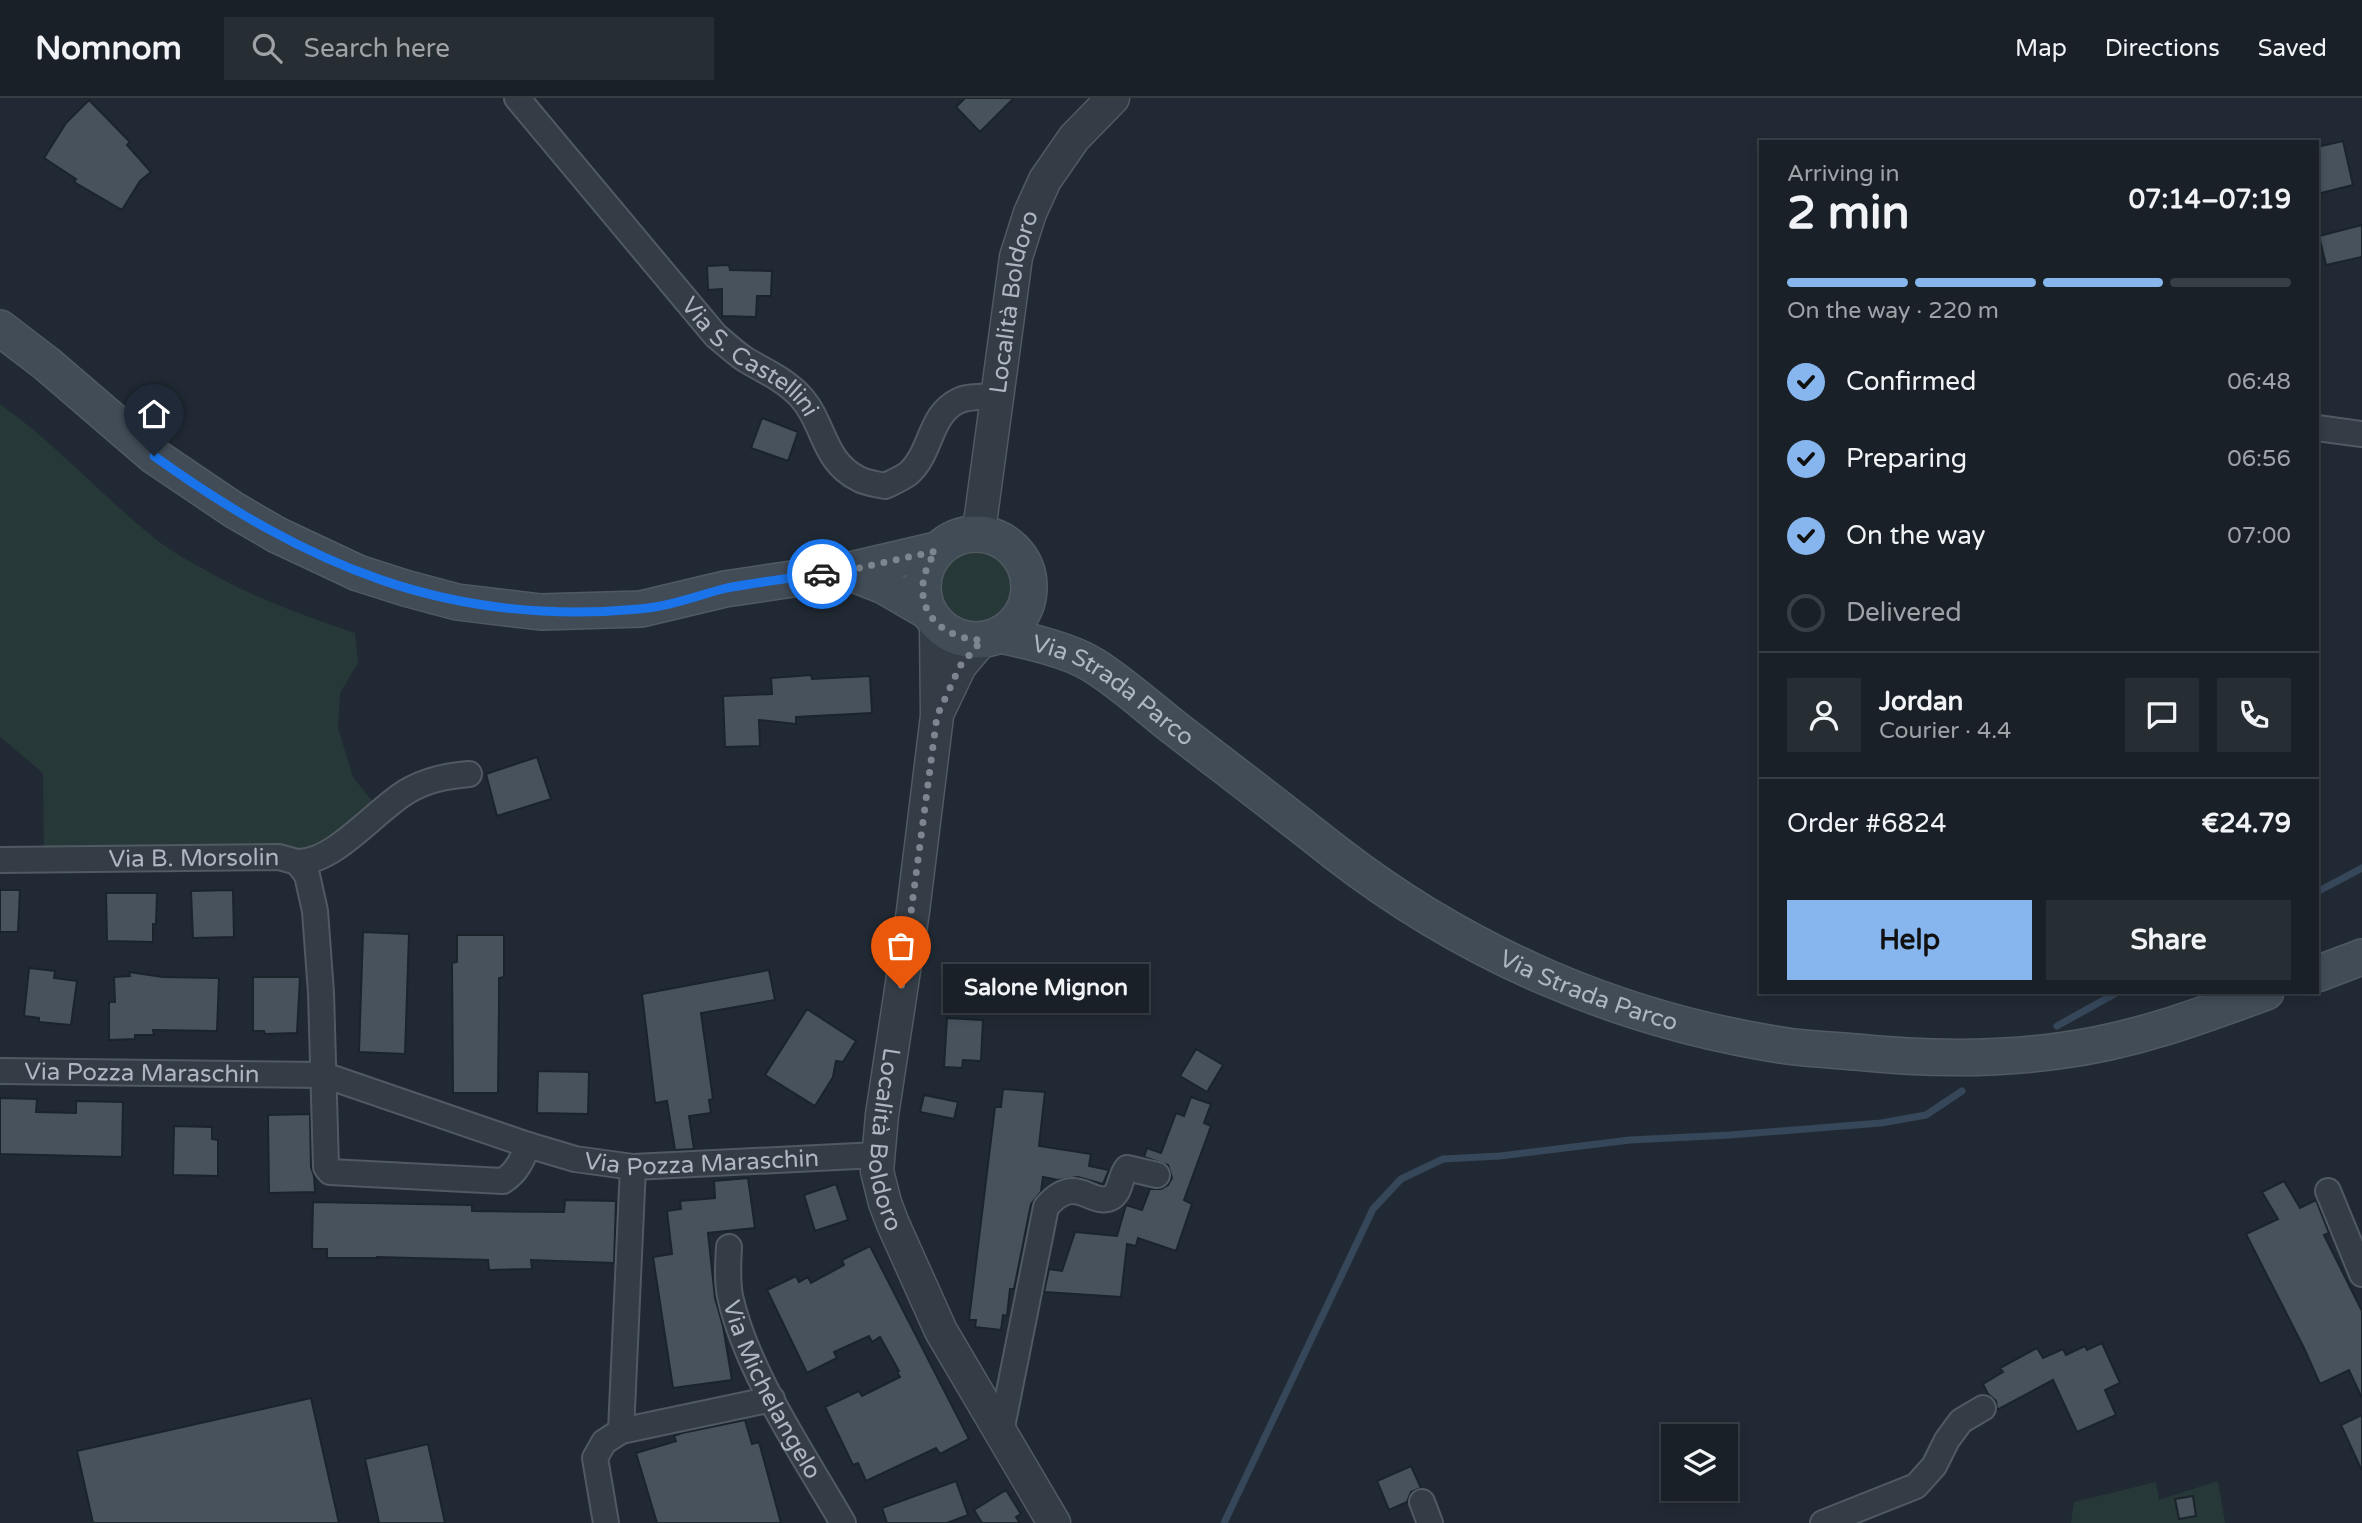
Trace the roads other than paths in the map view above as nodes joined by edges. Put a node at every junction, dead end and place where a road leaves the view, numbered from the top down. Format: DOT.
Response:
graph roads {
  1 [pos="517,98"];
  2 [pos="1113,98"];
  3 [pos="0,328"];
  4 [pos="996,396"];
  5 [pos="2319,428"];
  6 [pos="2362,434"];
  7 [pos="977,533"];
  8 [pos="936,551"];
  9 [pos="846,571"];
  10 [pos="932,617"];
  11 [pos="991,638"];
  12 [pos="937,716"];
  13 [pos="469,774"];
  14 [pos="0,860"];
  15 [pos="297,862"];
  16 [pos="2362,957"];
  17 [pos="2319,973"];
  18 [pos="2261,994"];
  19 [pos="0,1071"];
  20 [pos="324,1075"];
  21 [pos="528,1145"];
  22 [pos="877,1155"];
  23 [pos="633,1167"];
  24 [pos="1157,1175"];
  25 [pos="2328,1191"];
  26 [pos="729,1247"];
  27 [pos="2362,1273"];
  28 [pos="772,1399"];
  29 [pos="1983,1408"];
  30 [pos="621,1431"];
  31 [pos="1001,1433"];
  32 [pos="606,1523"];
  33 [pos="844,1523"];
  34 [pos="1054,1523"];
  35 [pos="1823,1523"];
  1 -- 4 [label="street, Via S. Castellini"];
  2 -- 4 [label="street, Località Boldoro"];
  3 -- 9 [label="main road"];
  4 -- 7 [label="street, Località Boldoro"];
  5 -- 6 [label="street"];
  7 -- 8 [label="main road"];
  7 -- 11 [label="main road"];
  8 -- 9 [label="main road"];
  8 -- 10 [label="main road"];
  9 -- 10 [label="main road"];
  10 -- 11 [label="main road"];
  10 -- 12 [label="street, Località Boldoro"];
  11 -- 12 [label="street, Località Boldoro"];
  11 -- 18 [label="main road, Via Strada Parco"];
  12 -- 22 [label="street, Località Boldoro"];
  13 -- 15 [label="street"];
  14 -- 15 [label="street, Via B. Morsolin"];
  15 -- 20 [label="street, Via B. Morsolin"];
  16 -- 17 [label="main road"];
  19 -- 20 [label="street, Via Pozza Maraschin"];
  20 -- 21 [label="street, Via Pozza Maraschin"];
  20 -- 21 [label="street"];
  21 -- 23 [label="street, Via Pozza Maraschin"];
  22 -- 23 [label="street, Via Pozza Maraschin"];
  22 -- 31 [label="street, Località Boldoro"];
  23 -- 30 [label="street"];
  24 -- 31 [label="street"];
  25 -- 27 [label="street"];
  26 -- 28 [label="street, Via Michelangelo"];
  28 -- 30 [label="street"];
  28 -- 33 [label="street, Via Michelangelo"];
  29 -- 35 [label="street"];
  30 -- 32 [label="street"];
  31 -- 34 [label="street, Località Boldoro"];
}
